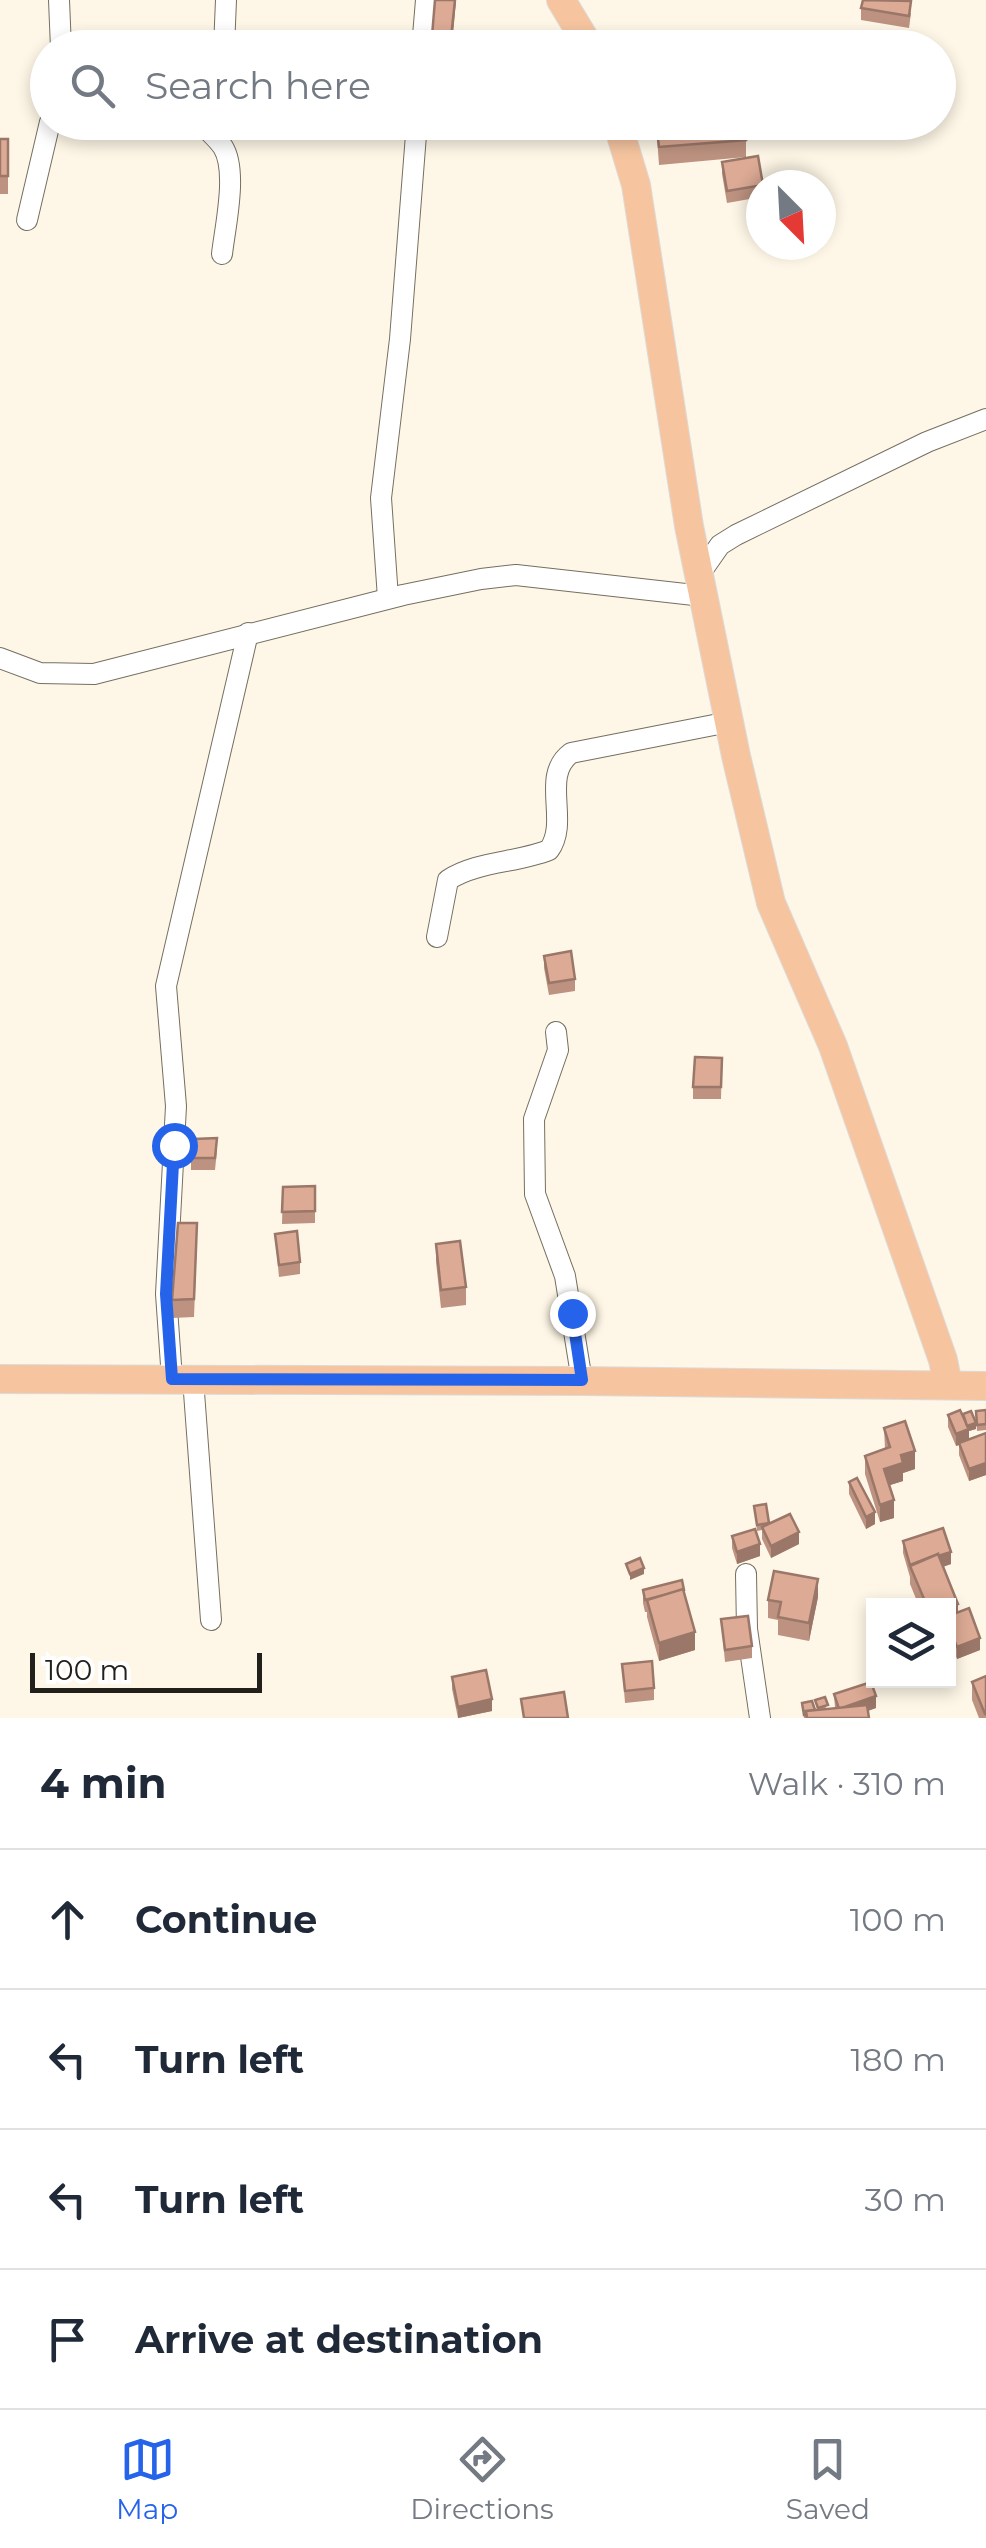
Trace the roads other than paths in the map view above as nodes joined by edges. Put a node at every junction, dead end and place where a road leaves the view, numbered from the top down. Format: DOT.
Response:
graph roads {
  1 [pos="60,0"];
  2 [pos="226,0"];
  3 [pos="426,0"];
  4 [pos="561,0"];
  5 [pos="61,30"];
  6 [pos="225,30"];
  7 [pos="424,30"];
  8 [pos="579,30"];
  9 [pos="46,140"];
  10 [pos="216,140"];
  11 [pos="415,140"];
  12 [pos="622,140"];
  13 [pos="27,220"];
  14 [pos="222,254"];
  15 [pos="986,419"];
  16 [pos="701,585"];
  17 [pos="388,598"];
  18 [pos="248,633"];
  19 [pos="0,658"];
  20 [pos="729,722"];
  21 [pos="437,937"];
  22 [pos="556,1032"];
  23 [pos="0,1379"];
  24 [pos="183,1379"];
  25 [pos="582,1380"];
  26 [pos="948,1385"];
  27 [pos="986,1386"];
  28 [pos="746,1574"];
  29 [pos="211,1620"];
  30 [pos="760,1718"];
  1 -- 5 [label="street"];
  2 -- 6 [label="street"];
  3 -- 7 [label="street"];
  4 -- 8 [label="main road"];
  9 -- 13 [label="street"];
  10 -- 14 [label="street"];
  11 -- 17 [label="street"];
  12 -- 16 [label="main road"];
  15 -- 16 [label="street"];
  16 -- 17 [label="street"];
  16 -- 20 [label="main road"];
  17 -- 18 [label="street"];
  18 -- 19 [label="street"];
  18 -- 24 [label="street"];
  20 -- 21 [label="street"];
  20 -- 26 [label="main road"];
  22 -- 25 [label="street"];
  23 -- 24 [label="main road"];
  24 -- 25 [label="main road"];
  24 -- 29 [label="street"];
  25 -- 26 [label="main road"];
  26 -- 27 [label="main road"];
  28 -- 30 [label="street"];
}
